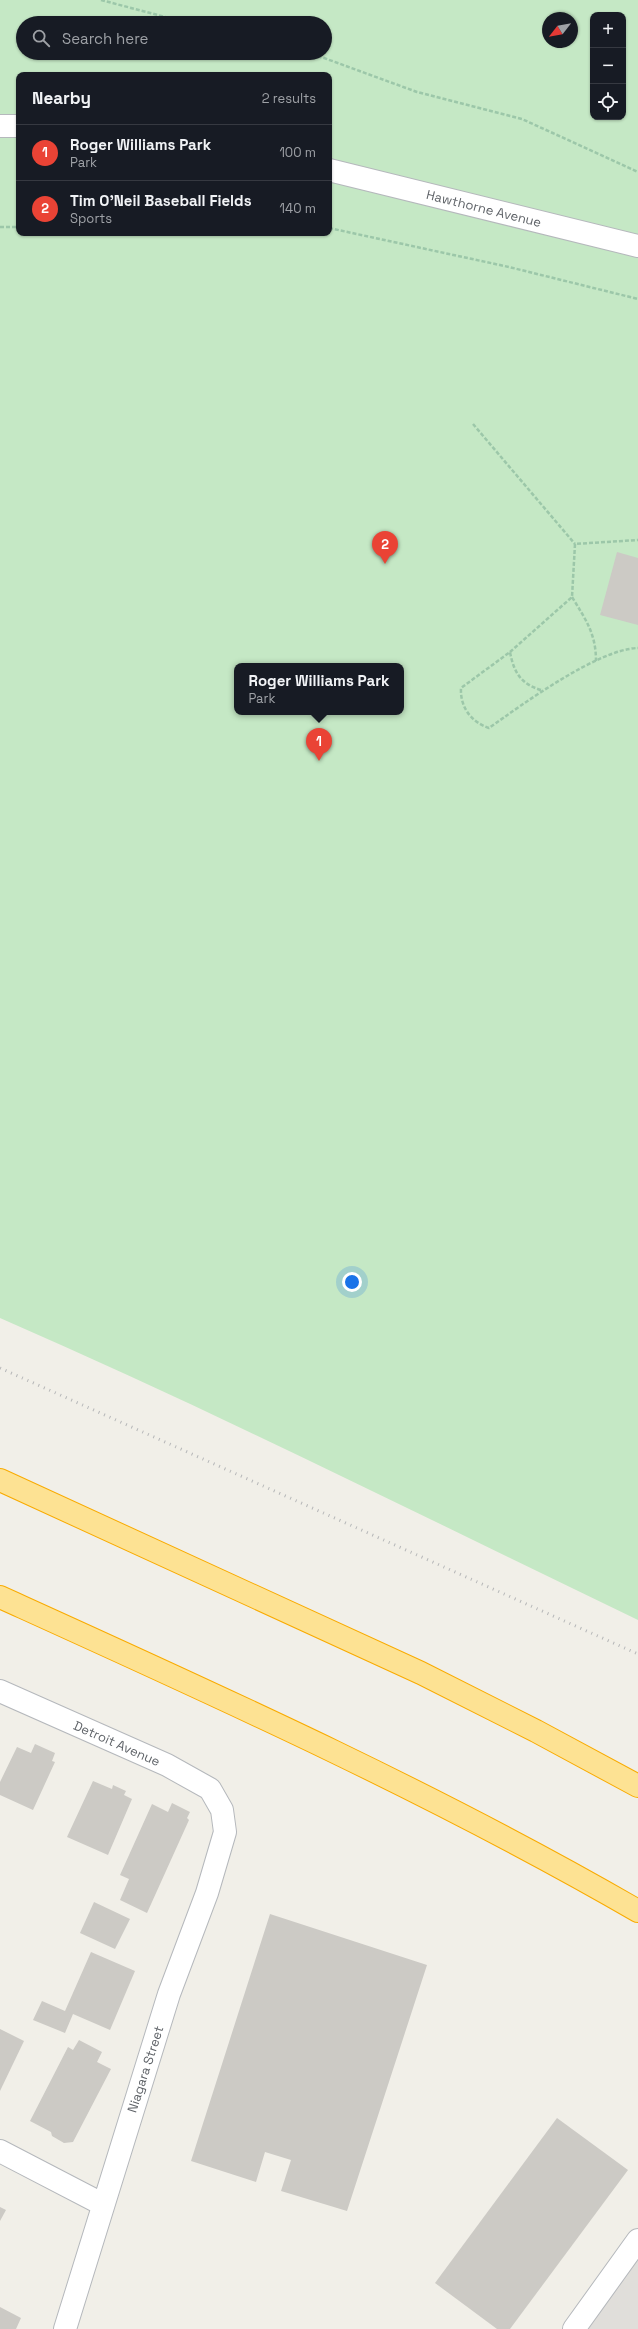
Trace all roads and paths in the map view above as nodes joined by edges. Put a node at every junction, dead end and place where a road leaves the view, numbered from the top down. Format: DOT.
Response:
graph roads {
  1 [pos="101,0"];
  2 [pos="162,16"];
  3 [pos="329,60"];
  4 [pos="0,126"];
  5 [pos="16,126"];
  6 [pos="332,171"];
  7 [pos="638,172"];
  8 [pos="0,227"];
  9 [pos="16,227"];
  10 [pos="332,229"];
  11 [pos="638,246"];
  12 [pos="638,299"];
  13 [pos="473,424"];
  14 [pos="638,540"];
  15 [pos="575,544"];
  16 [pos="572,597"];
  17 [pos="638,648"];
  18 [pos="510,652"];
  19 [pos="596,661"];
  20 [pos="541,690"];
  21 [pos="0,1480"];
  22 [pos="0,1597"];
  23 [pos="0,1691"];
  24 [pos="638,1786"];
  25 [pos="222,1810"];
  26 [pos="638,1911"];
  27 [pos="0,2151"];
  28 [pos="102,2204"];
  29 [pos="638,2240"];
  30 [pos="65,2329"];
  31 [pos="574,2329"];
  1 -- 2 [label="path"];
  3 -- 7 [label="path"];
  4 -- 5 [label="street"];
  6 -- 11 [label="street, Hawthorne Avenue"];
  8 -- 9 [label="path"];
  10 -- 12 [label="path"];
  13 -- 15 [label="path"];
  14 -- 15 [label="path"];
  15 -- 16 [label="path"];
  16 -- 18 [label="path"];
  16 -- 19 [label="path"];
  17 -- 19 [label="path"];
  18 -- 20 [label="path"];
  18 -- 20 [label="path"];
  19 -- 20 [label="path"];
  21 -- 24 [label="highway"];
  22 -- 26 [label="highway"];
  23 -- 25 [label="street, Detroit Avenue"];
  25 -- 28 [label="street, Niagara Street"];
  27 -- 28 [label="street"];
  28 -- 30 [label="street, Niagara Street"];
  29 -- 31 [label="street"];
}
